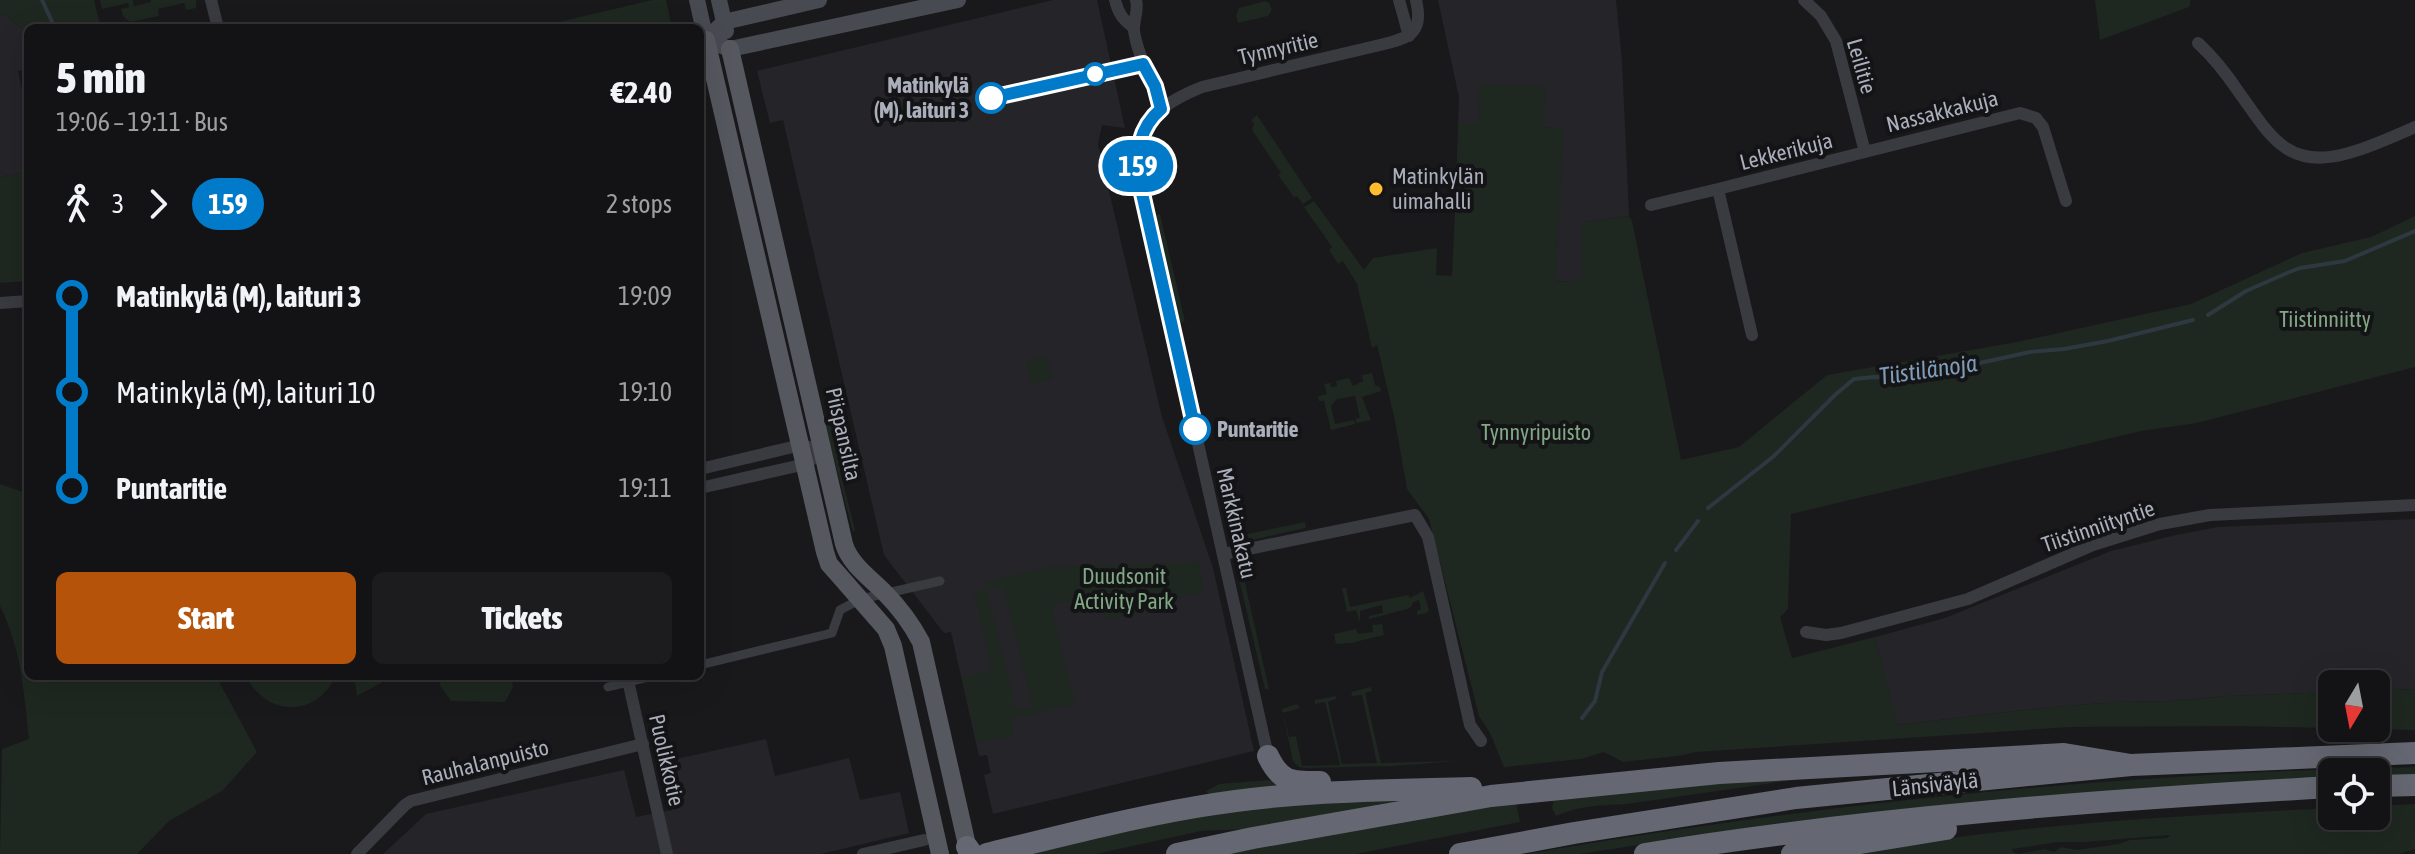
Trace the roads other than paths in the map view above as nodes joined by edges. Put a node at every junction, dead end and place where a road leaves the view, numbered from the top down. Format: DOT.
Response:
graph roads {
  1 [pos="211,0"];
  2 [pos="697,0"];
  3 [pos="719,0"];
  4 [pos="819,0"];
  5 [pos="958,0"];
  6 [pos="1115,0"];
  7 [pos="1136,0"];
  8 [pos="1399,0"];
  9 [pos="1416,0"];
  10 [pos="1804,0"];
  11 [pos="724,22"];
  12 [pos="217,24"];
  13 [pos="702,24"];
  14 [pos="1133,27"];
  15 [pos="704,31"];
  16 [pos="1409,36"];
  17 [pos="706,40"];
  18 [pos="2198,43"];
  19 [pos="730,49"];
  20 [pos="1161,109"];
  21 [pos="2415,127"];
  22 [pos="1865,152"];
  23 [pos="1718,189"];
  24 [pos="2066,201"];
  25 [pos="1651,205"];
  26 [pos="24,301"];
  27 [pos="0,303"];
  28 [pos="1752,335"];
  29 [pos="801,445"];
  30 [pos="823,450"];
  31 [pos="806,464"];
  32 [pos="704,468"];
  33 [pos="704,487"];
  34 [pos="2415,505"];
  35 [pos="1224,554"];
  36 [pos="940,581"];
  37 [pos="885,593"];
  38 [pos="861,599"];
  39 [pos="1806,632"];
  40 [pos="704,664"];
  41 [pos="626,680"];
  42 [pos="628,680"];
  43 [pos="608,687"];
  44 [pos="1481,741"];
  45 [pos="643,744"];
  46 [pos="2415,753"];
  47 [pos="1268,756"];
  48 [pos="2131,765"];
  49 [pos="2415,785"];
  50 [pos="2390,786"];
  51 [pos="2318,788"];
  52 [pos="1428,789"];
  53 [pos="1521,793"];
  54 [pos="2044,806"];
  55 [pos="929,833"];
  56 [pos="974,852"];
  57 [pos="357,854"];
  58 [pos="667,854"];
  59 [pos="863,854"];
  60 [pos="940,854"];
  61 [pos="1177,854"];
  62 [pos="1460,854"];
  63 [pos="1645,854"];
  64 [pos="1792,854"];
  1 -- 12 [label="street"];
  2 -- 13 [label="main road, Piispansilta"];
  3 -- 11 [label="main road, Piispansilta"];
  4 -- 11 [label="main road"];
  5 -- 19 [label="main road"];
  6 -- 14 [label="street"];
  7 -- 14 [label="street"];
  8 -- 16 [label="street"];
  9 -- 16 [label="street"];
  10 -- 22 [label="street, Leilitie"];
  11 -- 17 [label="main road"];
  11 -- 19 [label="main road, Piispansilta"];
  14 -- 20 [label="street"];
  15 -- 17 [label="main road, Piispansilta"];
  16 -- 20 [label="street, Tynnyritie"];
  17 -- 19 [label="main road"];
  17 -- 29 [label="main road, Piispansilta"];
  18 -- 21 [label="street"];
  19 -- 30 [label="main road, Piispansilta"];
  20 -- 35 [label="street, Markkinakatu"];
  22 -- 23 [label="street, Lekkerikuja"];
  22 -- 24 [label="street, Nassakkakuja"];
  23 -- 25 [label="street, Lekkerikuja"];
  23 -- 28 [label="street, Lekkerikuja"];
  26 -- 27 [label="street"];
  29 -- 30 [label="street"];
  29 -- 31 [label="main road, Piispansilta"];
  29 -- 32 [label="street"];
  30 -- 31 [label="street"];
  30 -- 37 [label="main road, Piispansilta"];
  31 -- 33 [label="street"];
  31 -- 38 [label="main road, Piispansilta"];
  34 -- 39 [label="street, Tiistinniityntie"];
  35 -- 44 [label="street"];
  35 -- 47 [label="street, Markkinakatu"];
  36 -- 37 [label="street"];
  37 -- 38 [label="street"];
  37 -- 56 [label="main road, Piispansilta"];
  38 -- 40 [label="street"];
  38 -- 55 [label="main road, Piispansilta"];
  41 -- 43 [label="street"];
  42 -- 45 [label="street, Puolikkotie"];
  45 -- 57 [label="street, Rauhalanpuisto"];
  45 -- 58 [label="street, Puolikkotie"];
  46 -- 48 [label="highway, Länsiväylä"];
  47 -- 52 [label="highway"];
  48 -- 53 [label="highway"];
  48 -- 62 [label="highway, Länsiväylä"];
  49 -- 50 [label="highway"];
  51 -- 54 [label="highway, Länsiväylä"];
  52 -- 53 [label="highway"];
  52 -- 56 [label="highway"];
  53 -- 61 [label="highway"];
  54 -- 63 [label="highway, Länsiväylä"];
  54 -- 64 [label="highway"];
  55 -- 59 [label="street"];
  55 -- 60 [label="main road, Piispansilta"];
}
